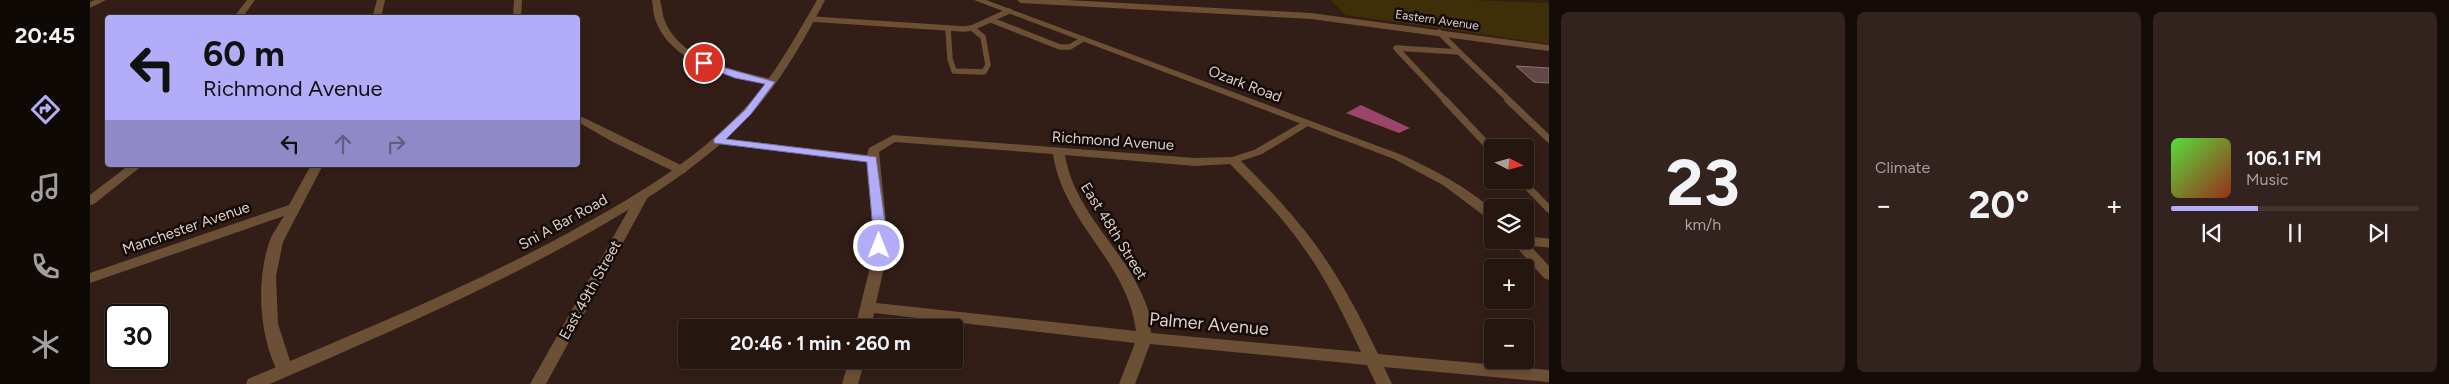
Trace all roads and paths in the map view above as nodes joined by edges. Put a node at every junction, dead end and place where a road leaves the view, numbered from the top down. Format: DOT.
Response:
graph roads {
  1 [pos="102,0"];
  2 [pos="251,0"];
  3 [pos="381,0"];
  4 [pos="518,0"];
  5 [pos="656,0"];
  6 [pos="820,0"];
  7 [pos="978,0"];
  8 [pos="1022,0"];
  9 [pos="90,5"];
  10 [pos="1010,11"];
  11 [pos="240,15"];
  12 [pos="377,15"];
  13 [pos="517,15"];
  14 [pos="811,19"];
  15 [pos="991,20"];
  16 [pos="948,28"];
  17 [pos="972,28"];
  18 [pos="1439,32"];
  19 [pos="1083,40"];
  20 [pos="1549,48"];
  21 [pos="1459,52"];
  22 [pos="771,82"];
  23 [pos="580,119"];
  24 [pos="1304,124"];
  25 [pos="1549,139"];
  26 [pos="718,141"];
  27 [pos="1484,142"];
  28 [pos="1060,152"];
  29 [pos="872,160"];
  30 [pos="1233,160"];
  31 [pos="133,167"];
  32 [pos="315,167"];
  33 [pos="681,170"];
  34 [pos="1530,189"];
  35 [pos="643,195"];
  36 [pos="90,201"];
  37 [pos="293,208"];
  38 [pos="1484,208"];
  39 [pos="1549,209"];
  40 [pos="1534,242"];
  41 [pos="1549,243"];
  42 [pos="1525,249"];
  43 [pos="1549,275"];
  44 [pos="90,278"];
  45 [pos="867,307"];
  46 [pos="865,319"];
  47 [pos="1144,338"];
  48 [pos="1373,360"];
  49 [pos="854,369"];
  50 [pos="285,370"];
  51 [pos="1549,376"];
  52 [pos="254,384"];
  53 [pos="538,384"];
  54 [pos="850,384"];
  55 [pos="1127,384"];
  56 [pos="1384,384"];
  1 -- 9 [label="street"];
  2 -- 11 [label="street"];
  3 -- 12 [label="street"];
  4 -- 13 [label="street"];
  5 -- 22 [label="street"];
  6 -- 14 [label="street, Sni A Bar Road"];
  7 -- 10 [label="street, Ozark Road"];
  8 -- 18 [label="street, Eastern Avenue"];
  10 -- 15 [label="lane"];
  10 -- 19 [label="street, Ozark Road"];
  14 -- 16 [label="lane"];
  14 -- 22 [label="street, Sni A Bar Road"];
  15 -- 17 [label="lane"];
  15 -- 19 [label="lane"];
  16 -- 17 [label="lane"];
  16 -- 17 [label="lane"];
  18 -- 20 [label="street, Eastern Avenue"];
  18 -- 21 [label="lane"];
  19 -- 24 [label="street, Ozark Road"];
  21 -- 25 [label="lane"];
  21 -- 27 [label="lane"];
  22 -- 26 [label="street, Sni A Bar Road"];
  23 -- 33 [label="street"];
  24 -- 30 [label="street, Richmond Avenue"];
  24 -- 38 [label="street, Ozark Road"];
  26 -- 29 [label="street"];
  26 -- 33 [label="street, Sni A Bar Road"];
  28 -- 29 [label="street, Richmond Avenue"];
  28 -- 30 [label="street, Richmond Avenue"];
  28 -- 47 [label="street, East 48th Street"];
  29 -- 45 [label="street"];
  30 -- 48 [label="street"];
  31 -- 36 [label="street"];
  32 -- 37 [label="street"];
  33 -- 35 [label="street, Sni A Bar Road"];
  34 -- 39 [label="lane"];
  35 -- 50 [label="street, Sni A Bar Road"];
  35 -- 53 [label="street, East 49th Street"];
  37 -- 44 [label="street, Manchester Avenue"];
  37 -- 50 [label="street"];
  40 -- 41 [label="lane"];
  42 -- 43 [label="street"];
  45 -- 46 [label="street"];
  45 -- 47 [label="street, Palmer Avenue"];
  47 -- 48 [label="street, Palmer Avenue"];
  47 -- 55 [label="street, East 48th Street"];
  48 -- 51 [label="street, Palmer Avenue"];
  48 -- 56 [label="street"];
  49 -- 54 [label="street"];
  50 -- 52 [label="street, Sni A Bar Road"];
}
